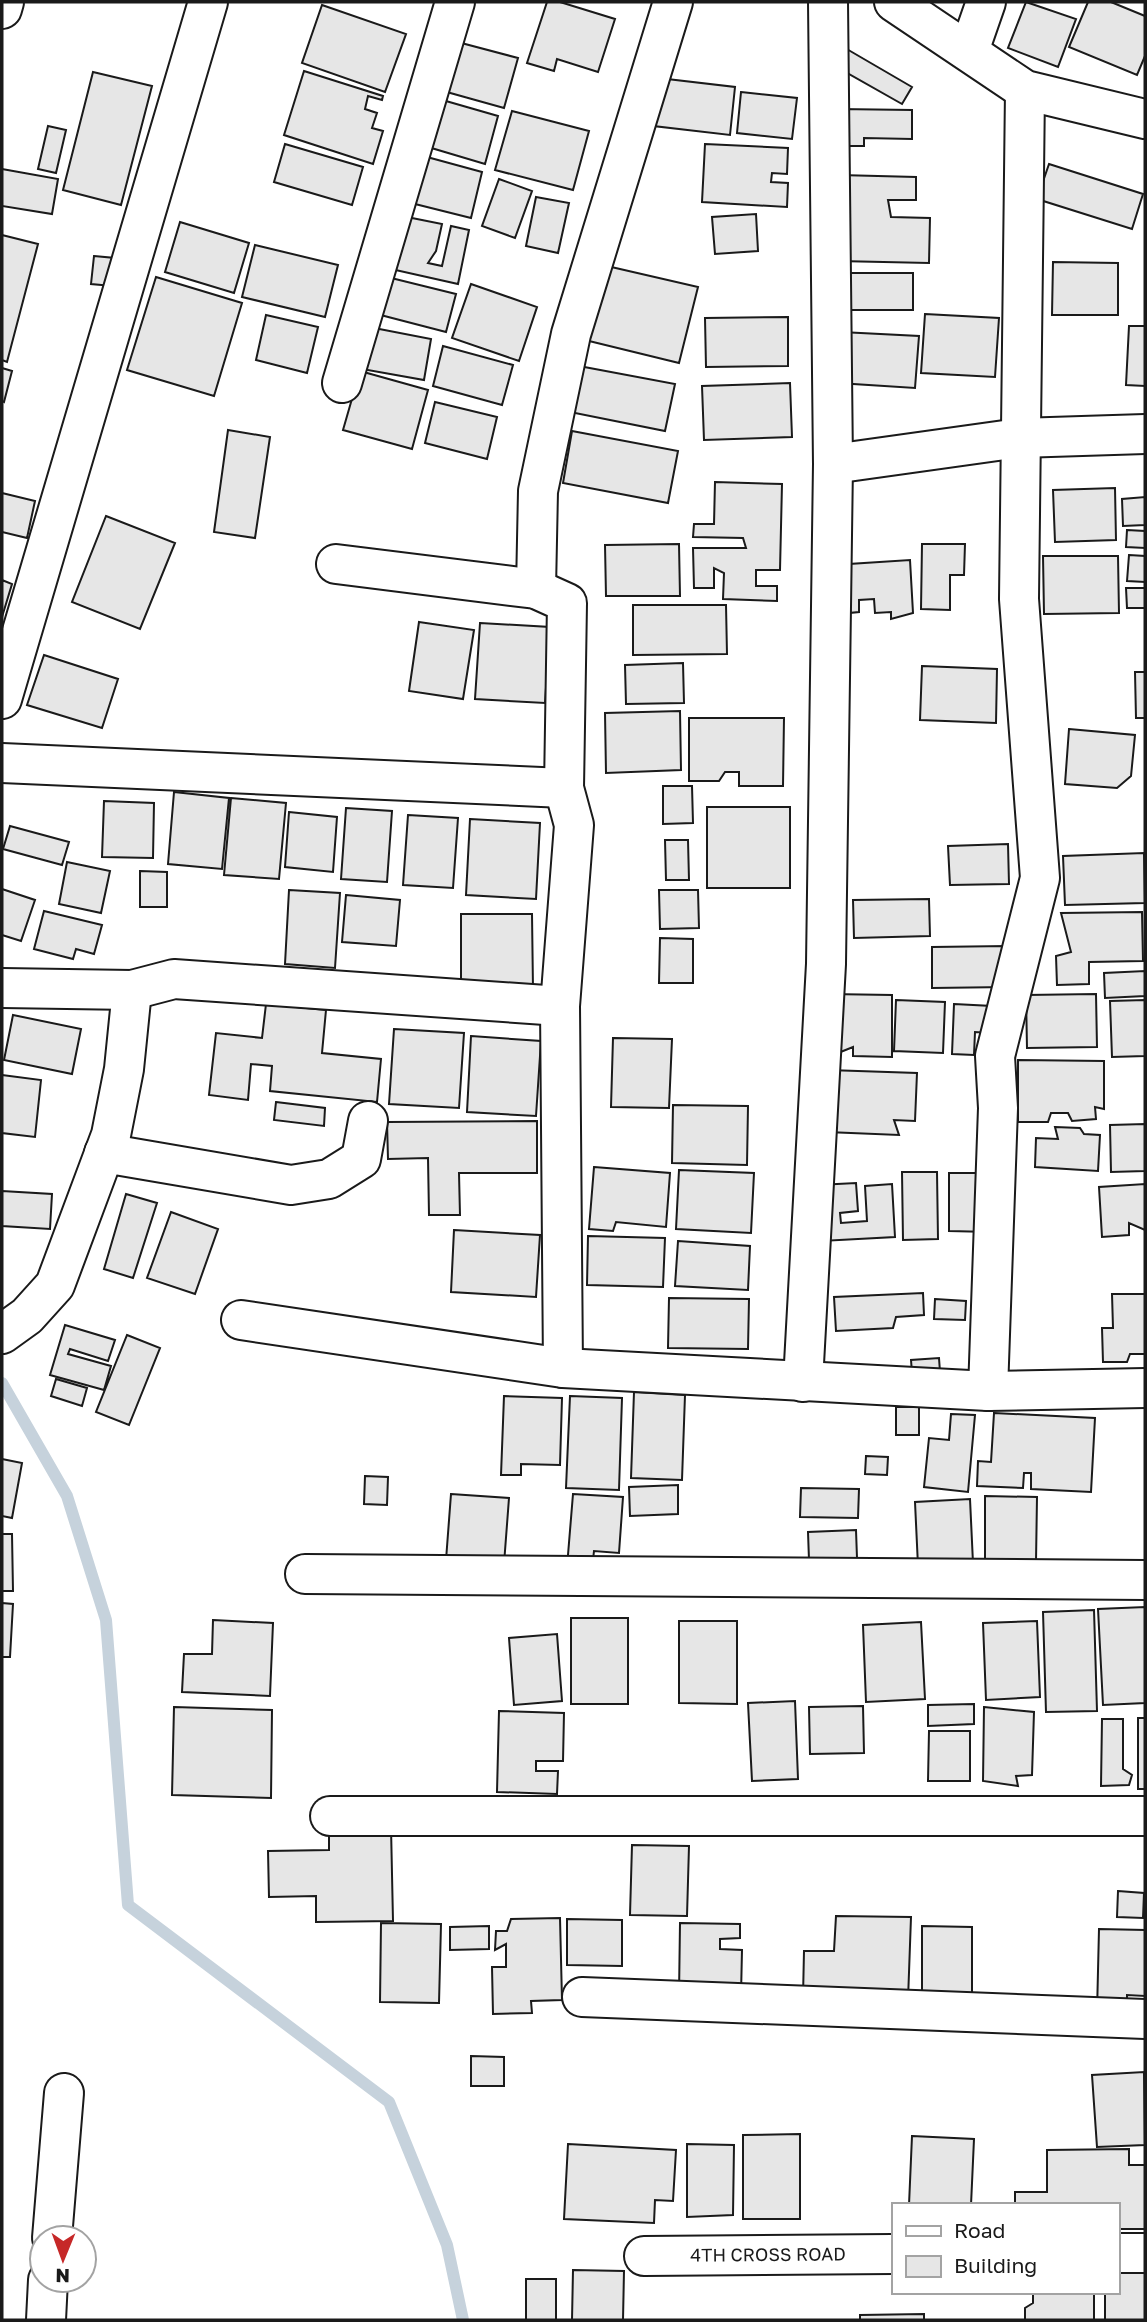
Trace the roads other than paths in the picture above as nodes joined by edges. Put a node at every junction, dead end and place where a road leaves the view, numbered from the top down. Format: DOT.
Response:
graph roads {
  1 [pos="4,2"];
  2 [pos="208,2"];
  3 [pos="455,2"];
  4 [pos="673,2"];
  5 [pos="828,2"];
  6 [pos="894,2"];
  7 [pos="986,2"];
  8 [pos="2,9"];
  9 [pos="969,51"];
  10 [pos="1025,90"];
  11 [pos="1145,119"];
  12 [pos="342,383"];
  13 [pos="1145,434"];
  14 [pos="1019,438"];
  15 [pos="833,464"];
  16 [pos="335,564"];
  17 [pos="536,589"];
  18 [pos="2,699"];
  19 [pos="2,762"];
  20 [pos="564,788"];
  21 [pos="2,988"];
  22 [pos="132,990"];
  23 [pos="560,1006"];
  24 [pos="368,1121"];
  25 [pos="104,1153"];
  26 [pos="241,1320"];
  27 [pos="2,1334"];
  28 [pos="563,1368"];
  29 [pos="803,1382"];
  30 [pos="1145,1388"];
  31 [pos="988,1391"];
  32 [pos="305,1574"];
  33 [pos="1145,1580"];
  34 [pos="330,1816"];
  35 [pos="1145,1816"];
  36 [pos="582,1997"];
  37 [pos="1145,2019"];
  38 [pos="64,2093"];
  39 [pos="53,2224"];
  40 [pos="1119,2253"];
  41 [pos="1145,2253"];
  42 [pos="892,2255"];
  43 [pos="644,2256"];
  44 [pos="47,2294"];
  45 [pos="46,2320"];
  1 -- 8 [label="street"];
  2 -- 18 [label="street"];
  3 -- 12 [label="street"];
  4 -- 17 [label="street"];
  5 -- 15 [label="street"];
  6 -- 9 [label="street"];
  7 -- 9 [label="street"];
  9 -- 10 [label="street"];
  10 -- 11 [label="street"];
  10 -- 14 [label="street"];
  13 -- 14 [label="street"];
  14 -- 15 [label="street"];
  14 -- 31 [label="street"];
  15 -- 29 [label="street"];
  16 -- 17 [label="street"];
  17 -- 20 [label="street"];
  19 -- 20 [label="street"];
  20 -- 23 [label="street"];
  21 -- 22 [label="street"];
  22 -- 23 [label="street"];
  22 -- 25 [label="street"];
  23 -- 28 [label="street"];
  24 -- 25 [label="street"];
  25 -- 27 [label="street"];
  26 -- 28 [label="street"];
  28 -- 29 [label="street"];
  29 -- 31 [label="street"];
  30 -- 31 [label="street"];
  32 -- 33 [label="street"];
  34 -- 35 [label="street"];
  36 -- 37 [label="street"];
  38 -- 39 [label="street"];
  40 -- 41 [label="street"];
  42 -- 43 [label="street, 4TH CROSS ROAD"];
  44 -- 45 [label="street"];
}
